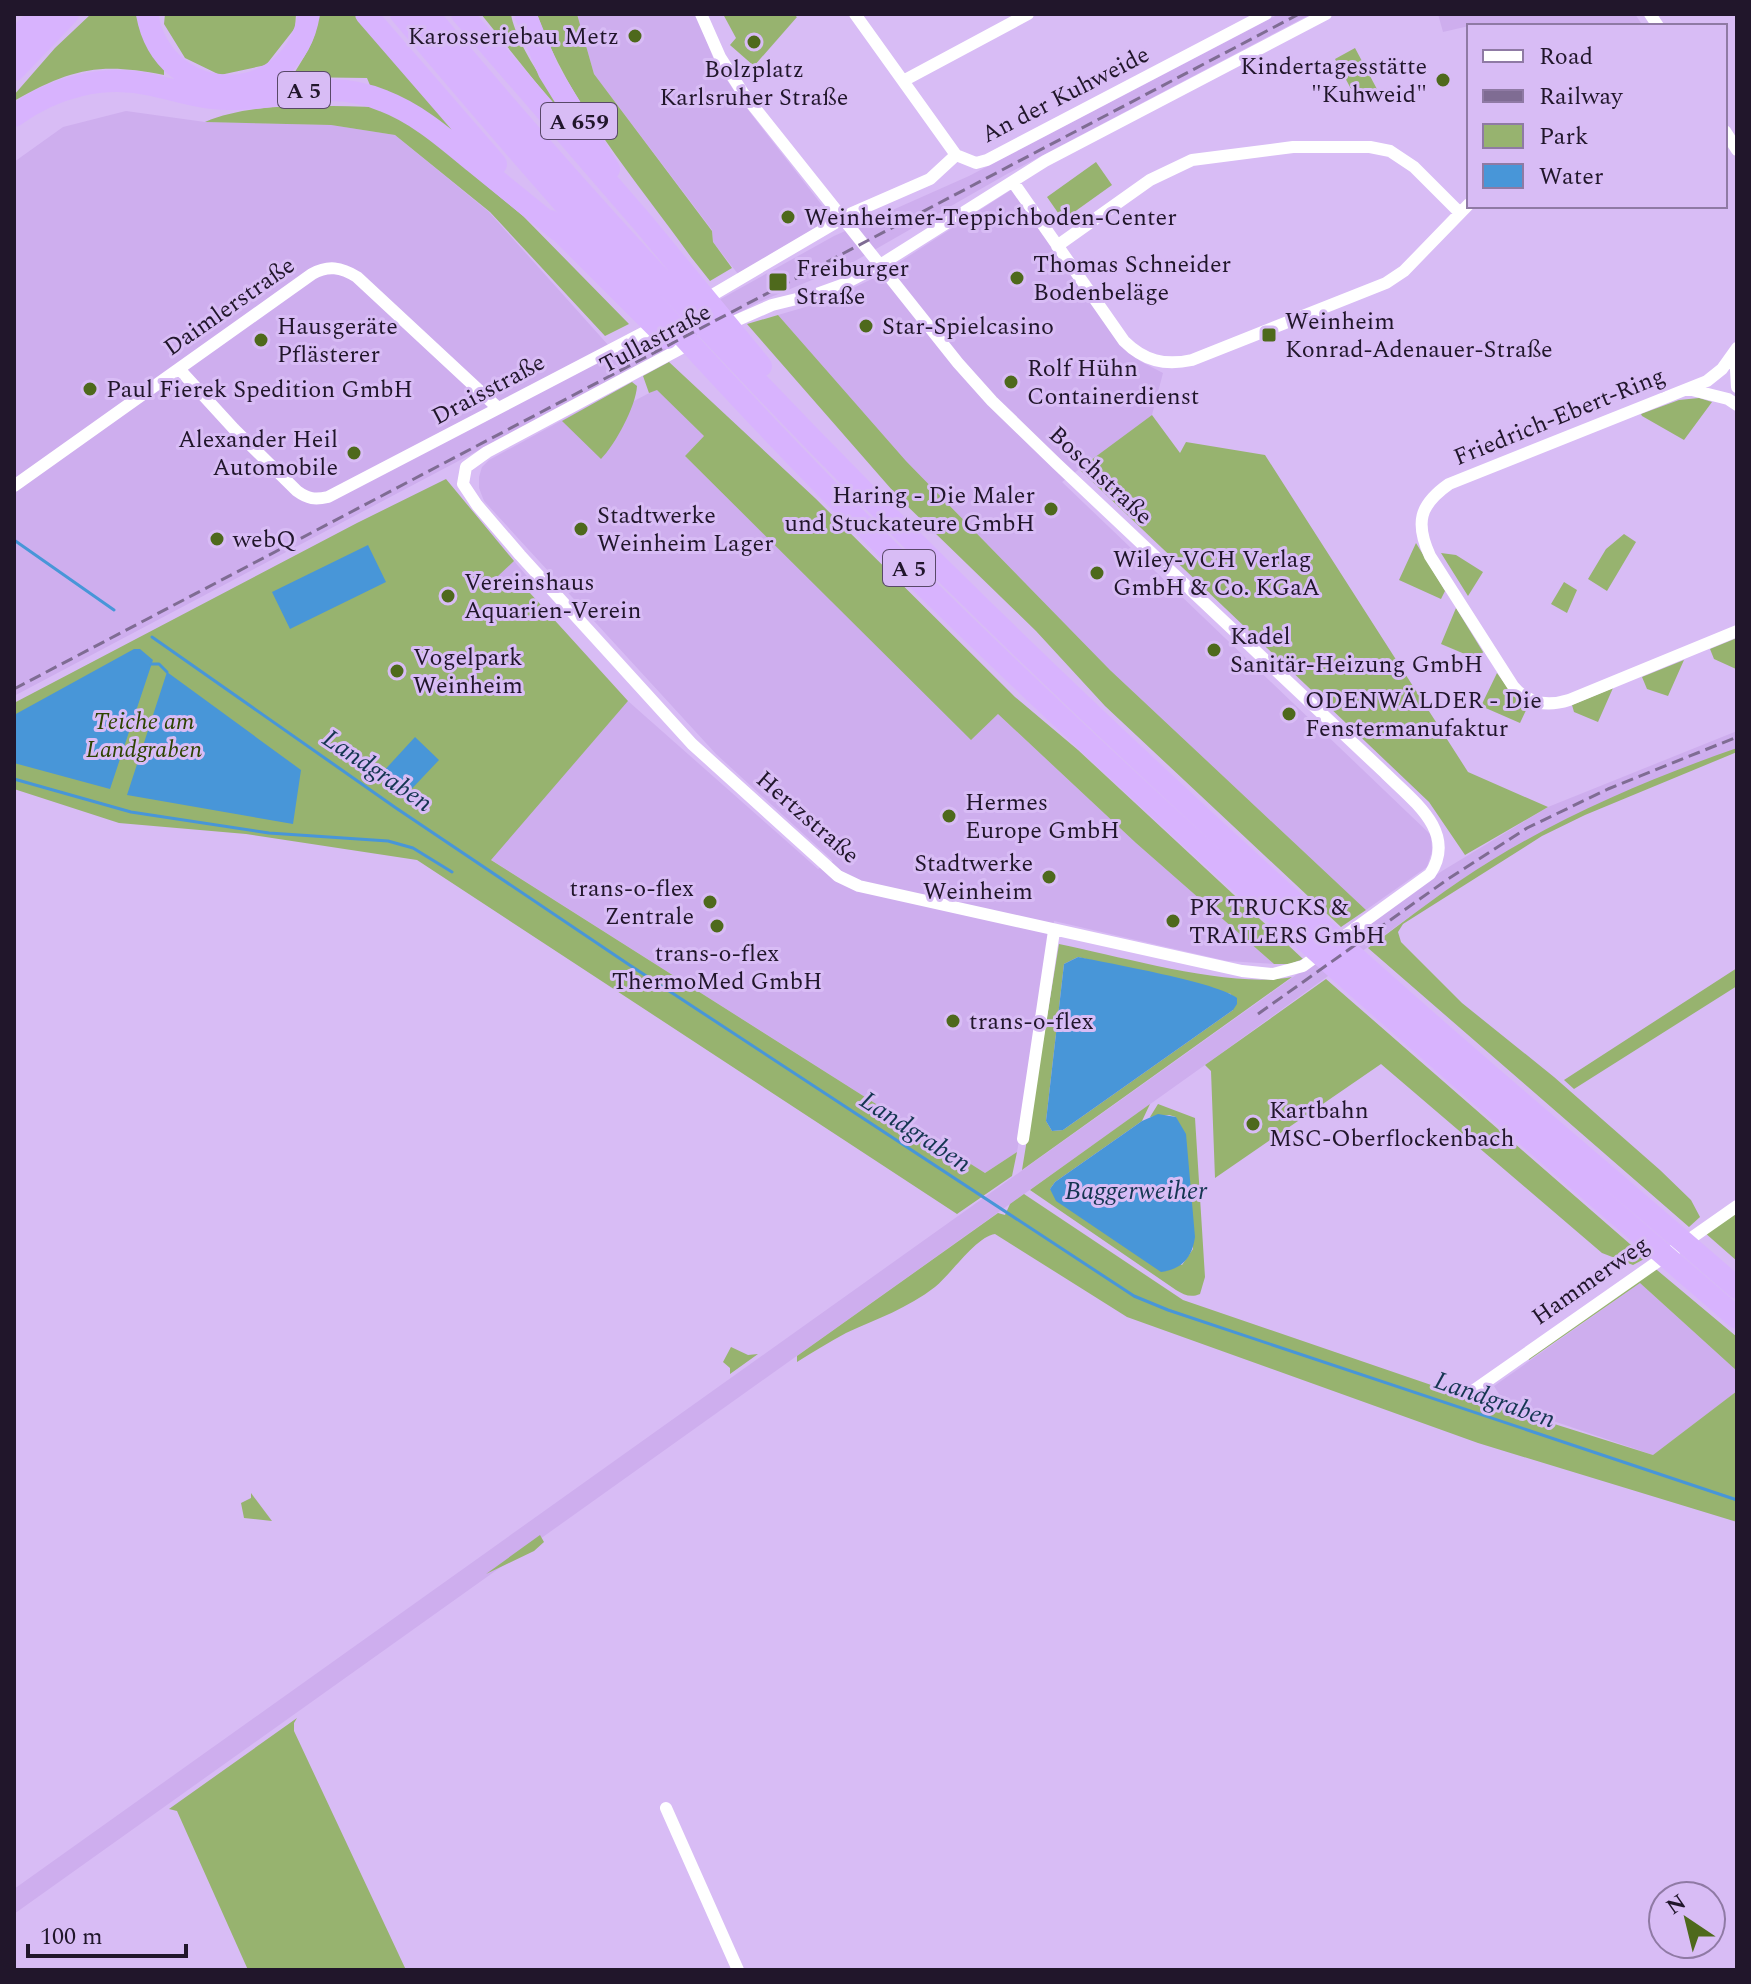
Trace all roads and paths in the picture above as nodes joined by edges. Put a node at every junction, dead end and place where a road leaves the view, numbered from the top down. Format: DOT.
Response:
graph roads {
  1 [pos="41,14"];
  2 [pos="68,14"];
  3 [pos="147,14"];
  4 [pos="309,14"];
  5 [pos="366,14"];
  6 [pos="401,14"];
  7 [pos="428,14"];
  8 [pos="462,14"];
  9 [pos="525,14"];
  10 [pos="701,14"];
  11 [pos="855,14"];
  12 [pos="1028,14"];
  13 [pos="1266,14"];
  14 [pos="1326,14"];
  15 [pos="14,41"];
  16 [pos="14,70"];
  17 [pos="903,81"];
  18 [pos="14,116"];
  19 [pos="956,155"];
  20 [pos="1013,182"];
  21 [pos="1464,209"];
  22 [pos="843,218"];
  23 [pos="644,224"];
  24 [pos="559,231"];
  25 [pos="1057,246"];
  26 [pos="880,265"];
  27 [pos="669,302"];
  28 [pos="708,344"];
  29 [pos="1736,350"];
  30 [pos="180,370"];
  31 [pos="1737,387"];
  32 [pos="1688,389"];
  33 [pos="1737,405"];
  34 [pos="498,408"];
  35 [pos="463,473"];
  36 [pos="14,486"];
  37 [pos="1737,631"];
  38 [pos="1054,931"];
  39 [pos="1315,950"];
  40 [pos="1349,966"];
  41 [pos="1023,1139"];
  42 [pos="1737,1206"];
  43 [pos="1737,1288"];
  44 [pos="1737,1318"];
  45 [pos="1470,1393"];
  46 [pos="666,1808"];
  47 [pos="738,1970"];
  1 -- 15 [label="highway"];
  2 -- 16 [label="highway"];
  3 -- 4 [label="highway"];
  5 -- 24 [label="highway, A 5"];
  6 -- 27 [label="highway, A 5"];
  7 -- 27 [label="highway, A 5"];
  8 -- 23 [label="highway"];
  9 -- 23 [label="highway, A 659"];
  10 -- 22 [label="street"];
  11 -- 17 [label="street"];
  12 -- 17 [label="street"];
  13 -- 19 [label="street, An der Kuhweide"];
  14 -- 20 [label="street, Tullastraße"];
  17 -- 19 [label="street"];
  18 -- 24 [label="highway, A 5"];
  19 -- 22 [label="street, An der Kuhweide"];
  20 -- 25 [label="street"];
  20 -- 26 [label="street, Tullastraße"];
  21 -- 25 [label="street"];
  21 -- 25 [label="street"];
  22 -- 26 [label="street"];
  22 -- 34 [label="street, Draisstraße"];
  23 -- 27 [label="highway"];
  24 -- 27 [label="highway, A 5"];
  26 -- 35 [label="street, Tullastraße"];
  26 -- 39 [label="street, Boschstraße"];
  27 -- 28 [label="highway, A 5"];
  27 -- 28 [label="highway"];
  28 -- 39 [label="highway, A 5"];
  28 -- 39 [label="highway, A 5"];
  29 -- 31 [label="street, Friedrich-Ebert-Ring"];
  29 -- 32 [label="street, Friedrich-Ebert-Ring"];
  30 -- 34 [label="street, Draisstraße"];
  30 -- 34 [label="street, Daimlerstraße"];
  30 -- 36 [label="street, Daimlerstraße"];
  32 -- 33 [label="street, Friedrich-Ebert-Ring"];
  32 -- 37 [label="street, Friedrich-Ebert-Ring"];
  35 -- 38 [label="street, Hertzstraße"];
  38 -- 39 [label="street, Hertzstraße"];
  38 -- 41 [label="street"];
  39 -- 40 [label="highway, A 5"];
  40 -- 43 [label="highway, A 5"];
  40 -- 44 [label="highway, A 5"];
  42 -- 45 [label="street, Hammerweg"];
  46 -- 47 [label="street"];
}
